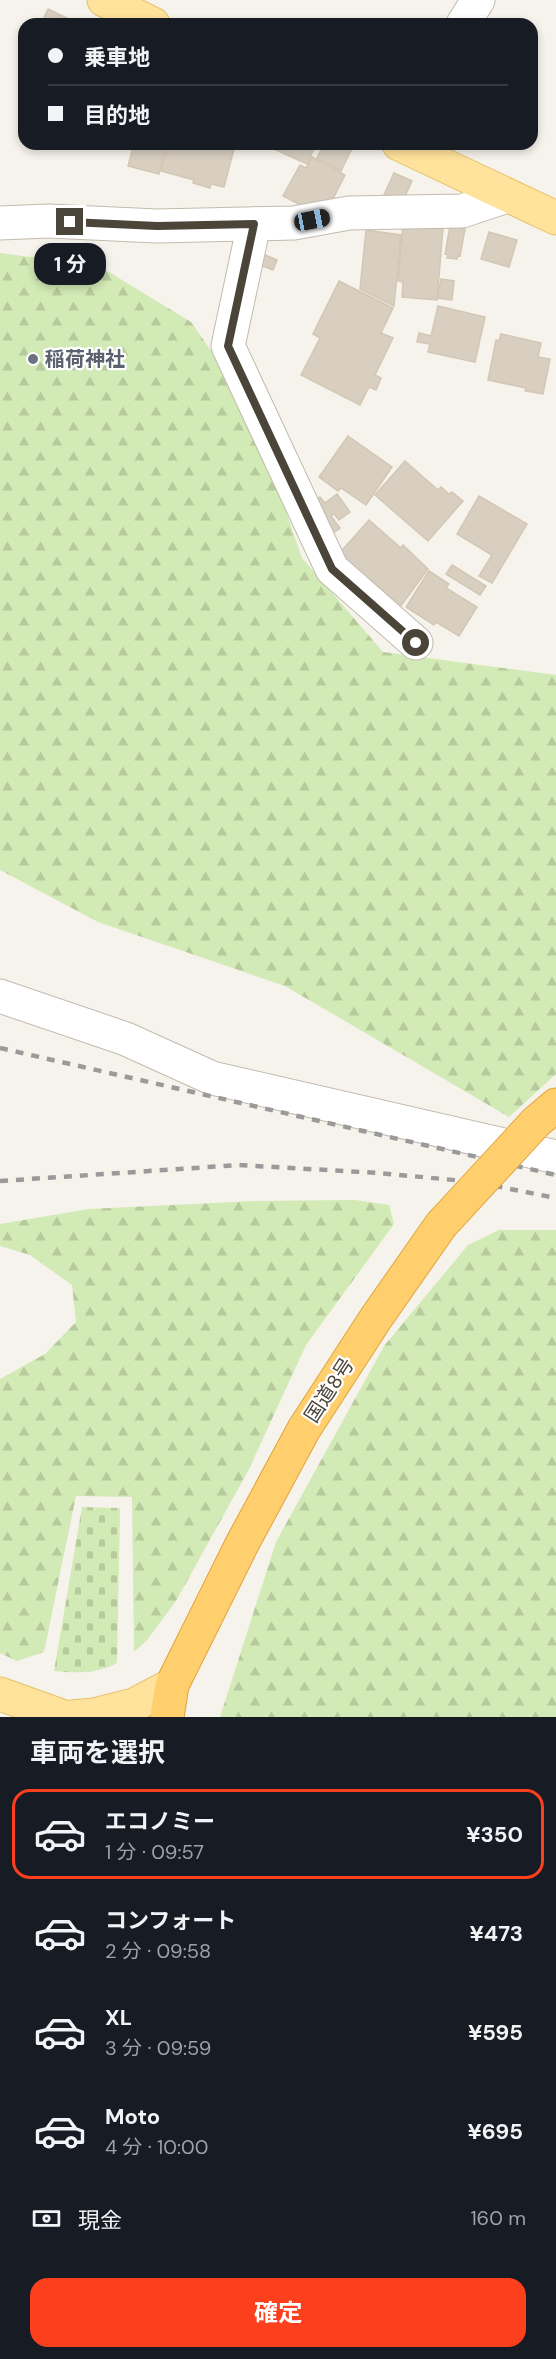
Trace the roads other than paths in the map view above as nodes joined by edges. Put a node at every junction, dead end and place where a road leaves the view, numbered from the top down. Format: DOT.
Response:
graph roads {
  1 [pos="104,0"];
  2 [pos="478,0"];
  3 [pos="141,18"];
  4 [pos="467,18"];
  5 [pos="411,150"];
  6 [pos="507,196"];
  7 [pos="556,218"];
  8 [pos="0,223"];
  9 [pos="254,224"];
  10 [pos="416,643"];
  11 [pos="0,996"];
  12 [pos="546,1113"];
  13 [pos="556,1157"];
  14 [pos="172,1685"];
  15 [pos="22,1705"];
  16 [pos="64,1717"];
  17 [pos="72,1717"];
  18 [pos="167,1717"];
  1 -- 3 [label="main road"];
  2 -- 4 [label="street"];
  5 -- 6 [label="main road"];
  6 -- 7 [label="main road"];
  6 -- 9 [label="street"];
  8 -- 9 [label="street"];
  9 -- 10 [label="street"];
  11 -- 13 [label="street"];
  12 -- 14 [label="highway, 国道8号, bridge"];
  14 -- 17 [label="main road"];
  14 -- 18 [label="highway, 国道8号"];
  15 -- 16 [label="main road"];
}
